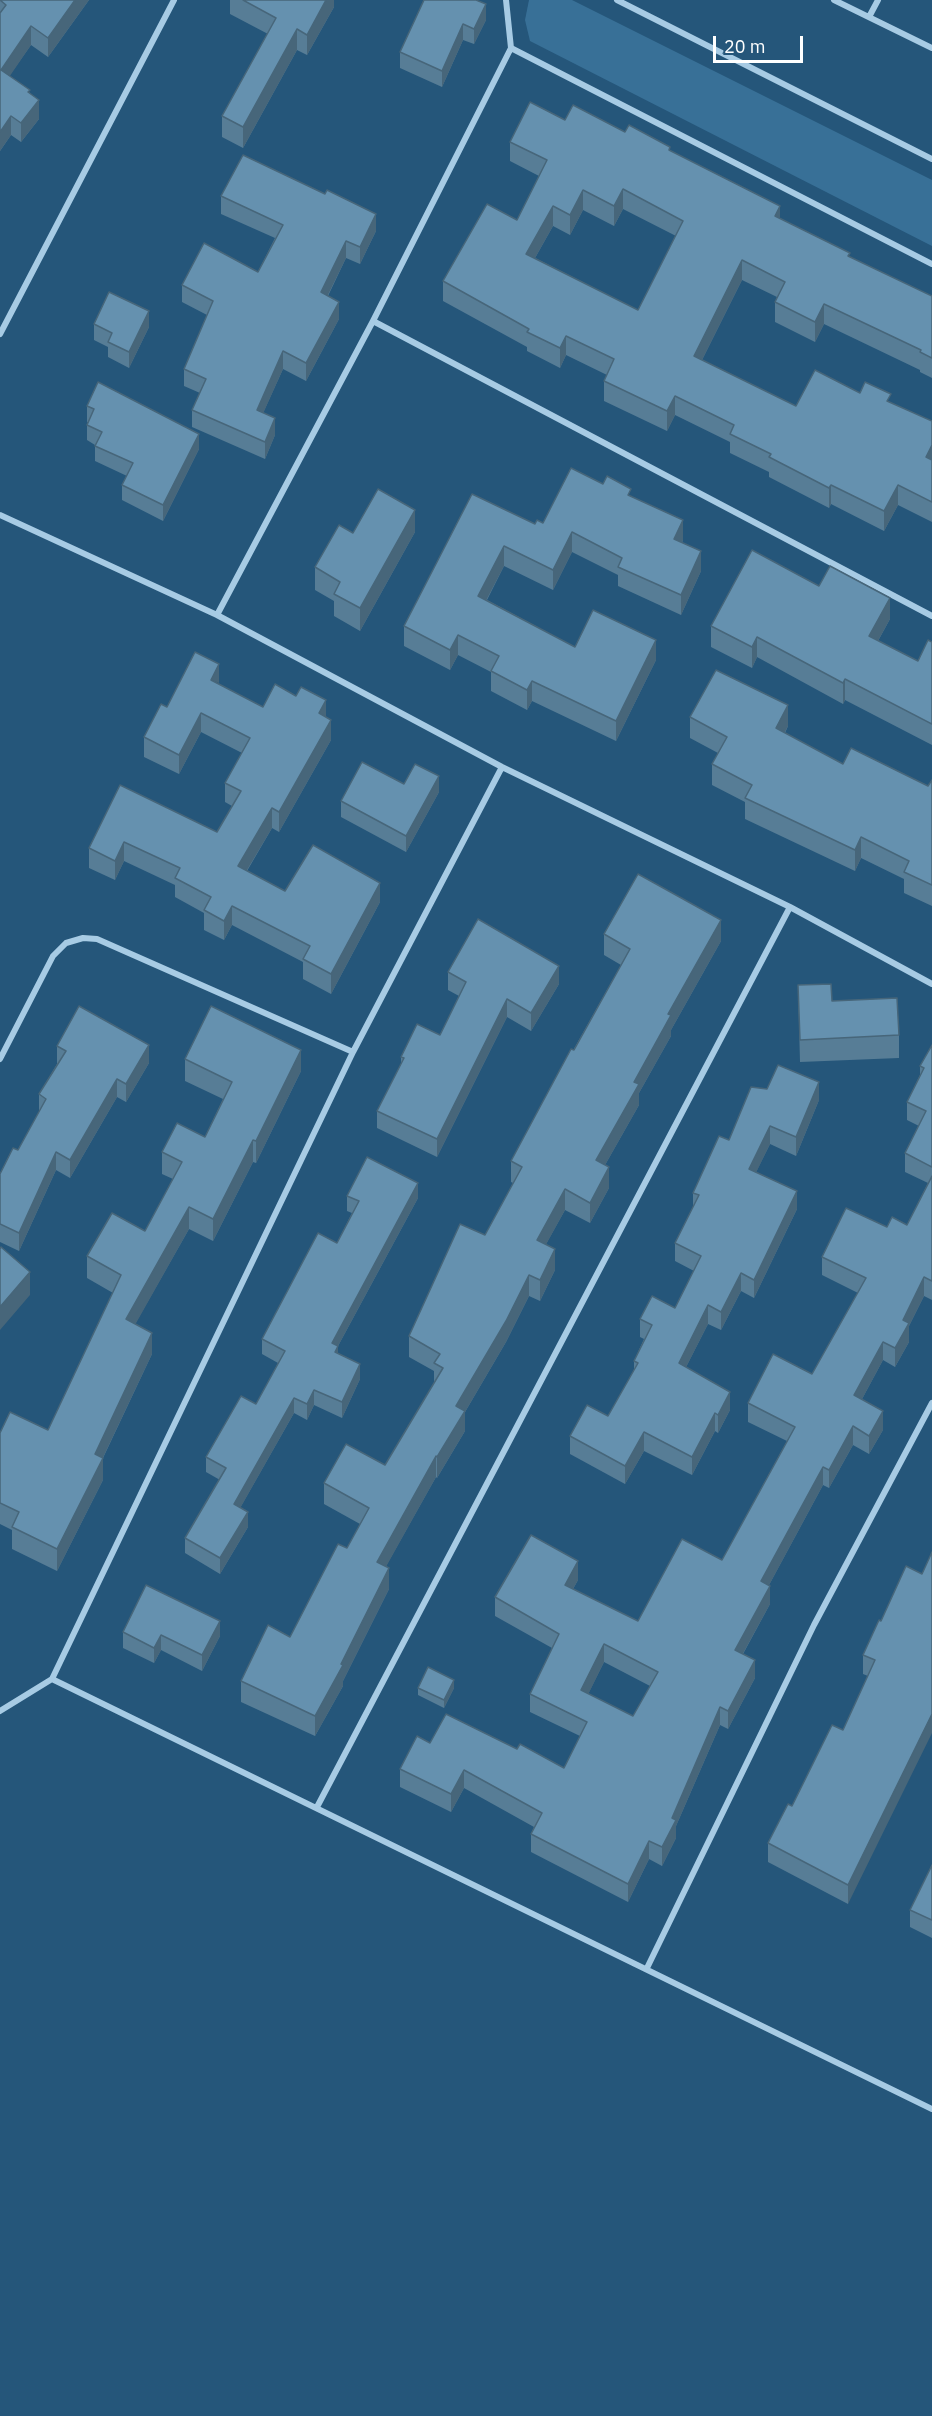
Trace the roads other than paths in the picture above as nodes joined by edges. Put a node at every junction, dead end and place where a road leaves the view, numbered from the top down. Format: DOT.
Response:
graph roads {
  1 [pos="174,0"];
  2 [pos="506,0"];
  3 [pos="617,0"];
  4 [pos="834,0"];
  5 [pos="878,0"];
  6 [pos="869,17"];
  7 [pos="511,48"];
  8 [pos="932,48"];
  9 [pos="932,159"];
  10 [pos="932,264"];
  11 [pos="373,321"];
  12 [pos="0,334"];
  13 [pos="0,515"];
  14 [pos="217,615"];
  15 [pos="932,616"];
  16 [pos="502,766"];
  17 [pos="790,907"];
  18 [pos="932,984"];
  19 [pos="353,1052"];
  20 [pos="0,1059"];
  21 [pos="932,1403"];
  22 [pos="52,1679"];
  23 [pos="0,1711"];
  24 [pos="317,1807"];
  25 [pos="647,1968"];
  26 [pos="932,2109"];
  1 -- 12 [label="street"];
  2 -- 7 [label="street"];
  3 -- 9 [label="street"];
  4 -- 6 [label="street"];
  5 -- 6 [label="street"];
  6 -- 8 [label="street"];
  7 -- 10 [label="street"];
  7 -- 11 [label="street"];
  11 -- 14 [label="street"];
  11 -- 15 [label="street"];
  13 -- 14 [label="street"];
  14 -- 16 [label="street"];
  16 -- 17 [label="street"];
  16 -- 19 [label="street"];
  17 -- 18 [label="street"];
  17 -- 24 [label="street"];
  19 -- 20 [label="street"];
  19 -- 22 [label="street"];
  21 -- 25 [label="street"];
  22 -- 23 [label="street"];
  22 -- 24 [label="street"];
  24 -- 25 [label="street"];
  25 -- 26 [label="street"];
}
